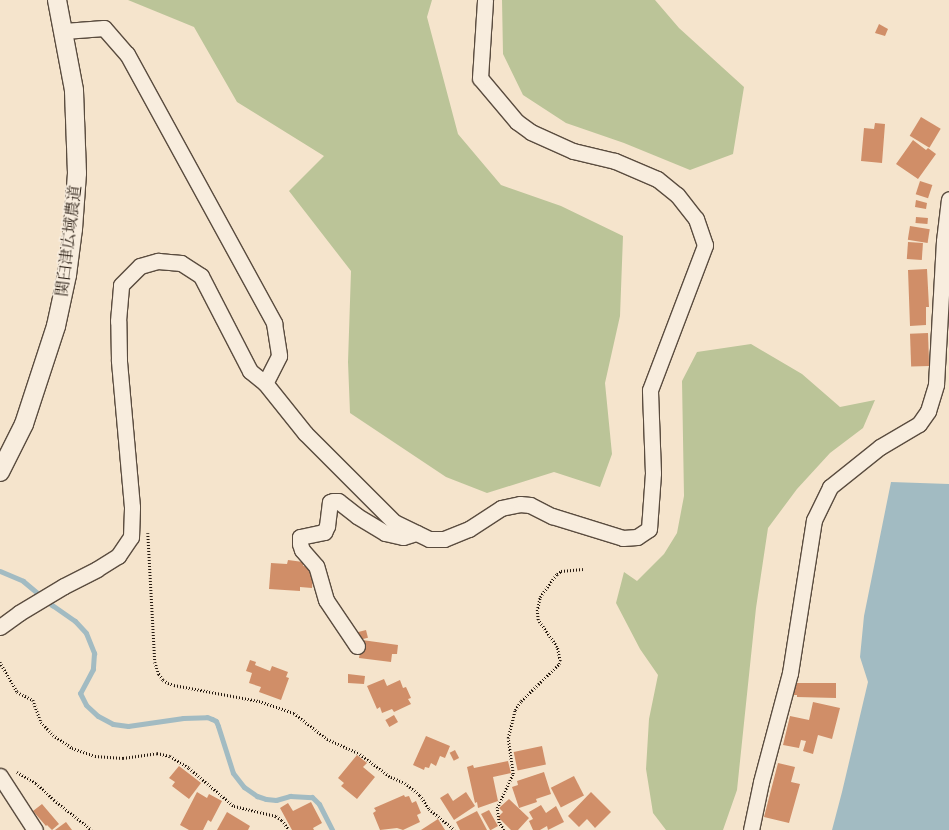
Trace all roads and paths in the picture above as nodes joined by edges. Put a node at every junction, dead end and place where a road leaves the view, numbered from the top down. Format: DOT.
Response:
graph roads {
  1 [pos="57,0"];
  2 [pos="485,0"];
  3 [pos="64,31"];
  4 [pos="949,199"];
  5 [pos="265,383"];
  6 [pos="0,472"];
  7 [pos="146,527"];
  8 [pos="416,533"];
  9 [pos="583,569"];
  10 [pos="0,627"];
  11 [pos="356,646"];
  12 [pos="0,662"];
  13 [pos="6,772"];
  14 [pos="501,826"];
  15 [pos="35,830"];
  16 [pos="92,830"];
  17 [pos="289,830"];
  18 [pos="455,830"];
  19 [pos="497,830"];
  20 [pos="504,830"];
  21 [pos="751,830"];
  1 -- 3 [label="street, 関臼津広域農道"];
  2 -- 8 [label="street"];
  3 -- 5 [label="street"];
  3 -- 6 [label="street, 関臼津広域農道"];
  4 -- 21 [label="street"];
  5 -- 8 [label="street"];
  5 -- 10 [label="street"];
  7 -- 18 [label="path"];
  8 -- 11 [label="street"];
  9 -- 14 [label="path"];
  12 -- 17 [label="path"];
  13 -- 15 [label="street"];
  13 -- 16 [label="path"];
  14 -- 19 [label="path"];
  14 -- 20 [label="path"];
}
